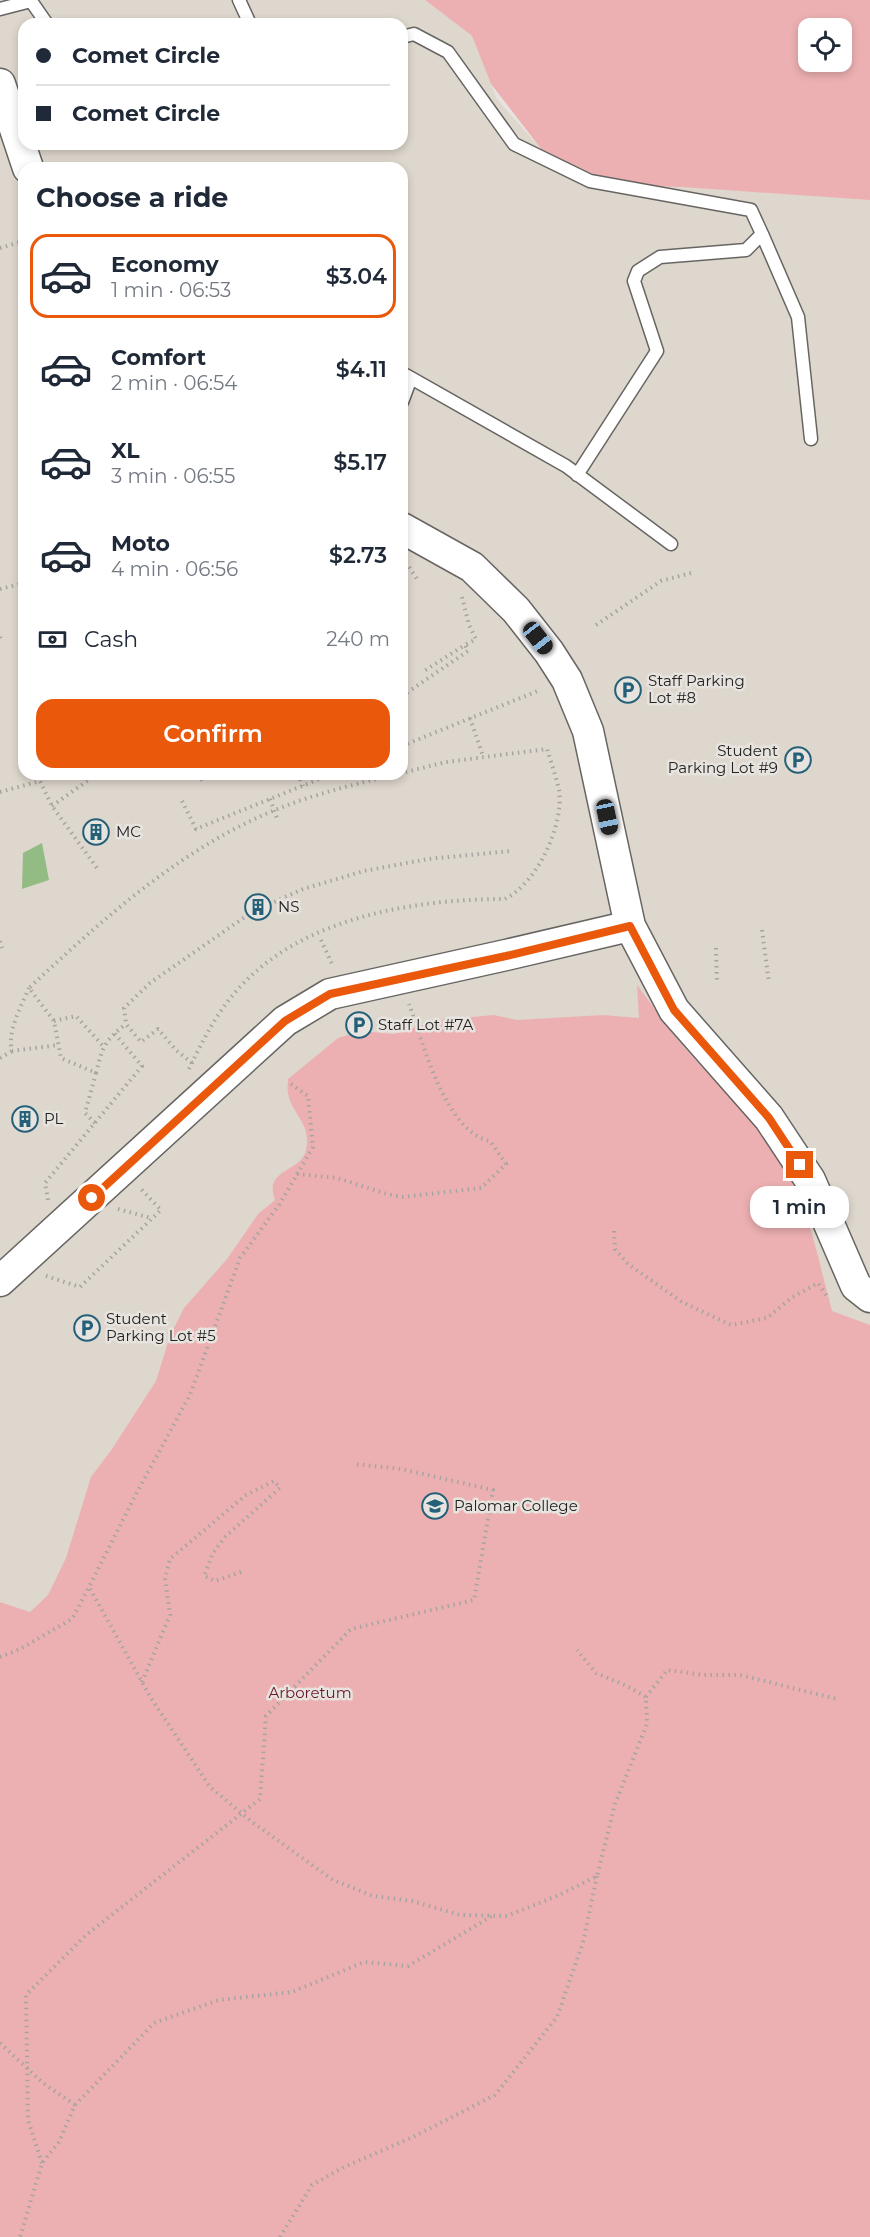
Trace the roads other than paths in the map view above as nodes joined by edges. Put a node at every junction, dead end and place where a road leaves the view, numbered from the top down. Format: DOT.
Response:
graph roads {
  1 [pos="240,0"];
  2 [pos="0,9"];
  3 [pos="43,18"];
  4 [pos="248,18"];
  5 [pos="408,36"];
  6 [pos="0,84"];
  7 [pos="18,138"];
  8 [pos="762,234"];
  9 [pos="408,377"];
  10 [pos="811,439"];
  11 [pos="577,475"];
  12 [pos="408,531"];
  13 [pos="671,544"];
  14 [pos="630,926"];
  15 [pos="0,1281"];
  16 [pos="870,1297"];
  1 -- 4 [label="lane"];
  2 -- 3 [label="lane"];
  5 -- 8 [label="lane"];
  6 -- 7 [label="street"];
  8 -- 10 [label="lane"];
  8 -- 11 [label="lane"];
  9 -- 11 [label="lane"];
  11 -- 13 [label="lane"];
  12 -- 14 [label="street"];
  14 -- 15 [label="street"];
  14 -- 16 [label="street"];
}
